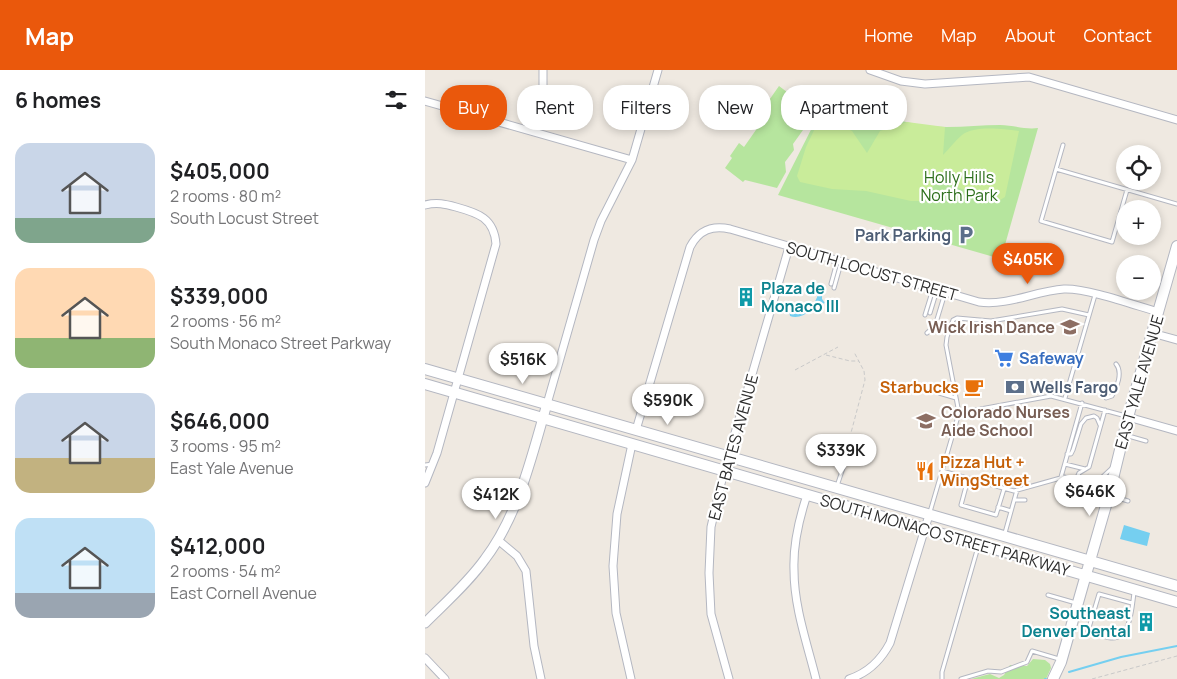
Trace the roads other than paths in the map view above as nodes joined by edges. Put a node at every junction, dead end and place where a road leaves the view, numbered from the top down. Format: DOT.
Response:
graph roads {
  1 [pos="543,70"];
  2 [pos="658,70"];
  3 [pos="870,70"];
  4 [pos="425,101"];
  5 [pos="1177,120"];
  6 [pos="532,131"];
  7 [pos="1063,145"];
  8 [pos="632,160"];
  9 [pos="1056,169"];
  10 [pos="1116,187"];
  11 [pos="1127,190"];
  12 [pos="1177,204"];
  13 [pos="425,205"];
  14 [pos="789,247"];
  15 [pos="1177,248"];
  16 [pos="839,262"];
  17 [pos="831,284"];
  18 [pos="834,288"];
  19 [pos="935,290"];
  20 [pos="945,292"];
  21 [pos="1095,295"];
  22 [pos="1159,312"];
  23 [pos="930,313"];
  24 [pos="925,315"];
  25 [pos="1089,315"];
  26 [pos="927,333"];
  27 [pos="1152,333"];
  28 [pos="1177,340"];
  29 [pos="1116,364"];
  30 [pos="425,369"];
  31 [pos="458,378"];
  32 [pos="425,384"];
  33 [pos="454,392"];
  34 [pos="939,393"];
  35 [pos="956,398"];
  36 [pos="1065,398"];
  37 [pos="1106,398"];
  38 [pos="1082,403"];
  39 [pos="547,404"];
  40 [pos="1105,410"];
  41 [pos="959,413"];
  42 [pos="1128,417"];
  43 [pos="543,418"];
  44 [pos="1101,426"];
  45 [pos="636,430"];
  46 [pos="1177,431"];
  47 [pos="1124,434"];
  48 [pos="1146,441"];
  49 [pos="632,444"];
  50 [pos="1067,454"];
  51 [pos="729,457"];
  52 [pos="433,464"];
  53 [pos="1065,464"];
  54 [pos="425,465"];
  55 [pos="1117,465"];
  56 [pos="843,468"];
  57 [pos="1085,470"];
  58 [pos="724,471"];
  59 [pos="942,471"];
  60 [pos="1061,478"];
  61 [pos="969,479"];
  62 [pos="1076,480"];
  63 [pos="425,483"];
  64 [pos="1089,484"];
  65 [pos="837,488"];
  66 [pos="1003,488"];
  67 [pos="1017,490"];
  68 [pos="807,495"];
  69 [pos="1109,496"];
  70 [pos="1015,500"];
  71 [pos="1025,500"];
  72 [pos="1128,501"];
  73 [pos="998,508"];
  74 [pos="1105,508"];
  75 [pos="1011,511"];
  76 [pos="929,515"];
  77 [pos="925,529"];
  78 [pos="1004,536"];
  79 [pos="499,540"];
  80 [pos="979,544"];
  81 [pos="1090,562"];
  82 [pos="1086,576"];
  83 [pos="1175,583"];
  84 [pos="1135,590"];
  85 [pos="1048,595"];
  86 [pos="1177,602"];
  87 [pos="1132,603"];
  88 [pos="1077,607"];
  89 [pos="1092,615"];
  90 [pos="425,623"];
  91 [pos="425,658"];
  92 [pos="1061,661"];
  93 [pos="445,679"];
  94 [pos="541,679"];
  95 [pos="631,679"];
  96 [pos="729,679"];
  97 [pos="816,679"];
  98 [pos="849,679"];
  99 [pos="942,679"];
  100 [pos="961,679"];
  101 [pos="1053,679"];
  102 [pos="1060,679"];
  1 -- 6 [label="street"];
  2 -- 8 [label="street"];
  3 -- 5 [label="street"];
  4 -- 6 [label="street"];
  6 -- 8 [label="street"];
  7 -- 9 [label="lane"];
  8 -- 39 [label="street"];
  9 -- 10 [label="lane"];
  9 -- 11 [label="lane"];
  11 -- 12 [label="lane"];
  13 -- 31 [label="street"];
  14 -- 16 [label="street, SOUTH LOCUST STREET"];
  14 -- 45 [label="street, SOUTH LOCUST STREET"];
  14 -- 51 [label="street, EAST BATES AVENUE"];
  15 -- 22 [label="main road, EAST YALE AVENUE"];
  16 -- 17 [label="lane"];
  16 -- 18 [label="lane"];
  16 -- 19 [label="street, SOUTH LOCUST STREET"];
  19 -- 20 [label="street, SOUTH LOCUST STREET"];
  19 -- 23 [label="lane"];
  19 -- 24 [label="lane"];
  20 -- 21 [label="street, SOUTH LOCUST STREET"];
  20 -- 26 [label="lane"];
  21 -- 22 [label="street, SOUTH LOCUST STREET"];
  21 -- 25 [label="lane"];
  22 -- 27 [label="main road, EAST YALE AVENUE"];
  25 -- 35 [label="lane"];
  25 -- 36 [label="lane"];
  27 -- 28 [label="street"];
  27 -- 42 [label="main road, EAST YALE AVENUE"];
  29 -- 37 [label="lane"];
  30 -- 31 [label="main road, SOUTH MONACO STREET PARKWAY"];
  31 -- 33 [label="street"];
  31 -- 39 [label="main road, SOUTH MONACO STREET PARKWAY"];
  32 -- 33 [label="main road, SOUTH MONACO STREET PARKWAY"];
  33 -- 43 [label="main road, SOUTH MONACO STREET PARKWAY"];
  33 -- 52 [label="street"];
  34 -- 35 [label="lane"];
  35 -- 41 [label="lane"];
  36 -- 38 [label="lane"];
  36 -- 41 [label="lane"];
  38 -- 40 [label="lane"];
  38 -- 50 [label="lane"];
  39 -- 43 [label="street"];
  39 -- 45 [label="main road, SOUTH MONACO STREET PARKWAY"];
  40 -- 42 [label="lane"];
  40 -- 44 [label="lane"];
  41 -- 59 [label="lane"];
  42 -- 46 [label="street"];
  42 -- 47 [label="main road, EAST YALE AVENUE"];
  43 -- 49 [label="main road, SOUTH MONACO STREET PARKWAY"];
  43 -- 79 [label="street"];
  44 -- 50 [label="lane"];
  44 -- 57 [label="lane"];
  45 -- 51 [label="main road, SOUTH MONACO STREET PARKWAY"];
  47 -- 48 [label="lane"];
  47 -- 55 [label="main road, EAST YALE AVENUE"];
  49 -- 58 [label="main road, SOUTH MONACO STREET PARKWAY"];
  49 -- 95 [label="street"];
  50 -- 53 [label="lane"];
  51 -- 58 [label="street, EAST BATES AVENUE"];
  51 -- 65 [label="main road, SOUTH MONACO STREET PARKWAY"];
  52 -- 54 [label="lane"];
  52 -- 63 [label="street"];
  53 -- 57 [label="lane"];
  53 -- 60 [label="lane"];
  55 -- 64 [label="lane"];
  55 -- 69 [label="main road, EAST YALE AVENUE"];
  56 -- 65 [label="lane"];
  57 -- 62 [label="lane"];
  58 -- 68 [label="main road, SOUTH MONACO STREET PARKWAY"];
  58 -- 96 [label="street, EAST BATES AVENUE"];
  59 -- 61 [label="lane"];
  59 -- 76 [label="lane"];
  60 -- 62 [label="lane"];
  60 -- 67 [label="lane"];
  61 -- 66 [label="lane"];
  61 -- 73 [label="lane"];
  62 -- 64 [label="lane"];
  64 -- 74 [label="lane"];
  65 -- 76 [label="main road, SOUTH MONACO STREET PARKWAY"];
  66 -- 67 [label="lane"];
  66 -- 73 [label="lane"];
  67 -- 70 [label="lane"];
  68 -- 77 [label="main road, SOUTH MONACO STREET PARKWAY"];
  68 -- 97 [label="street"];
  69 -- 72 [label="lane"];
  69 -- 74 [label="main road, EAST YALE AVENUE"];
  70 -- 71 [label="lane"];
  70 -- 75 [label="lane"];
  73 -- 75 [label="lane"];
  74 -- 81 [label="main road, EAST YALE AVENUE"];
  75 -- 78 [label="lane"];
  76 -- 77 [label="street"];
  76 -- 78 [label="main road, SOUTH MONACO STREET PARKWAY"];
  77 -- 80 [label="main road, SOUTH MONACO STREET PARKWAY"];
  77 -- 98 [label="street"];
  78 -- 81 [label="main road, SOUTH MONACO STREET PARKWAY"];
  79 -- 90 [label="street"];
  79 -- 94 [label="street"];
  80 -- 82 [label="main road, SOUTH MONACO STREET PARKWAY"];
  80 -- 99 [label="lane"];
  81 -- 82 [label="main road, EAST YALE AVENUE"];
  81 -- 83 [label="main road, SOUTH MONACO STREET PARKWAY"];
  82 -- 84 [label="main road, SOUTH MONACO STREET PARKWAY"];
  82 -- 88 [label="main road, EAST YALE AVENUE"];
  84 -- 86 [label="main road, SOUTH MONACO STREET PARKWAY"];
  84 -- 87 [label="lane"];
  85 -- 88 [label="lane"];
  87 -- 89 [label="lane"];
  87 -- 89 [label="lane"];
  88 -- 89 [label="lane"];
  88 -- 92 [label="main road, EAST YALE AVENUE"];
  91 -- 93 [label="street"];
  92 -- 100 [label="lane"];
  92 -- 101 [label="main road, EAST YALE AVENUE"];
  92 -- 102 [label="main road, EAST YALE AVENUE"];
}
